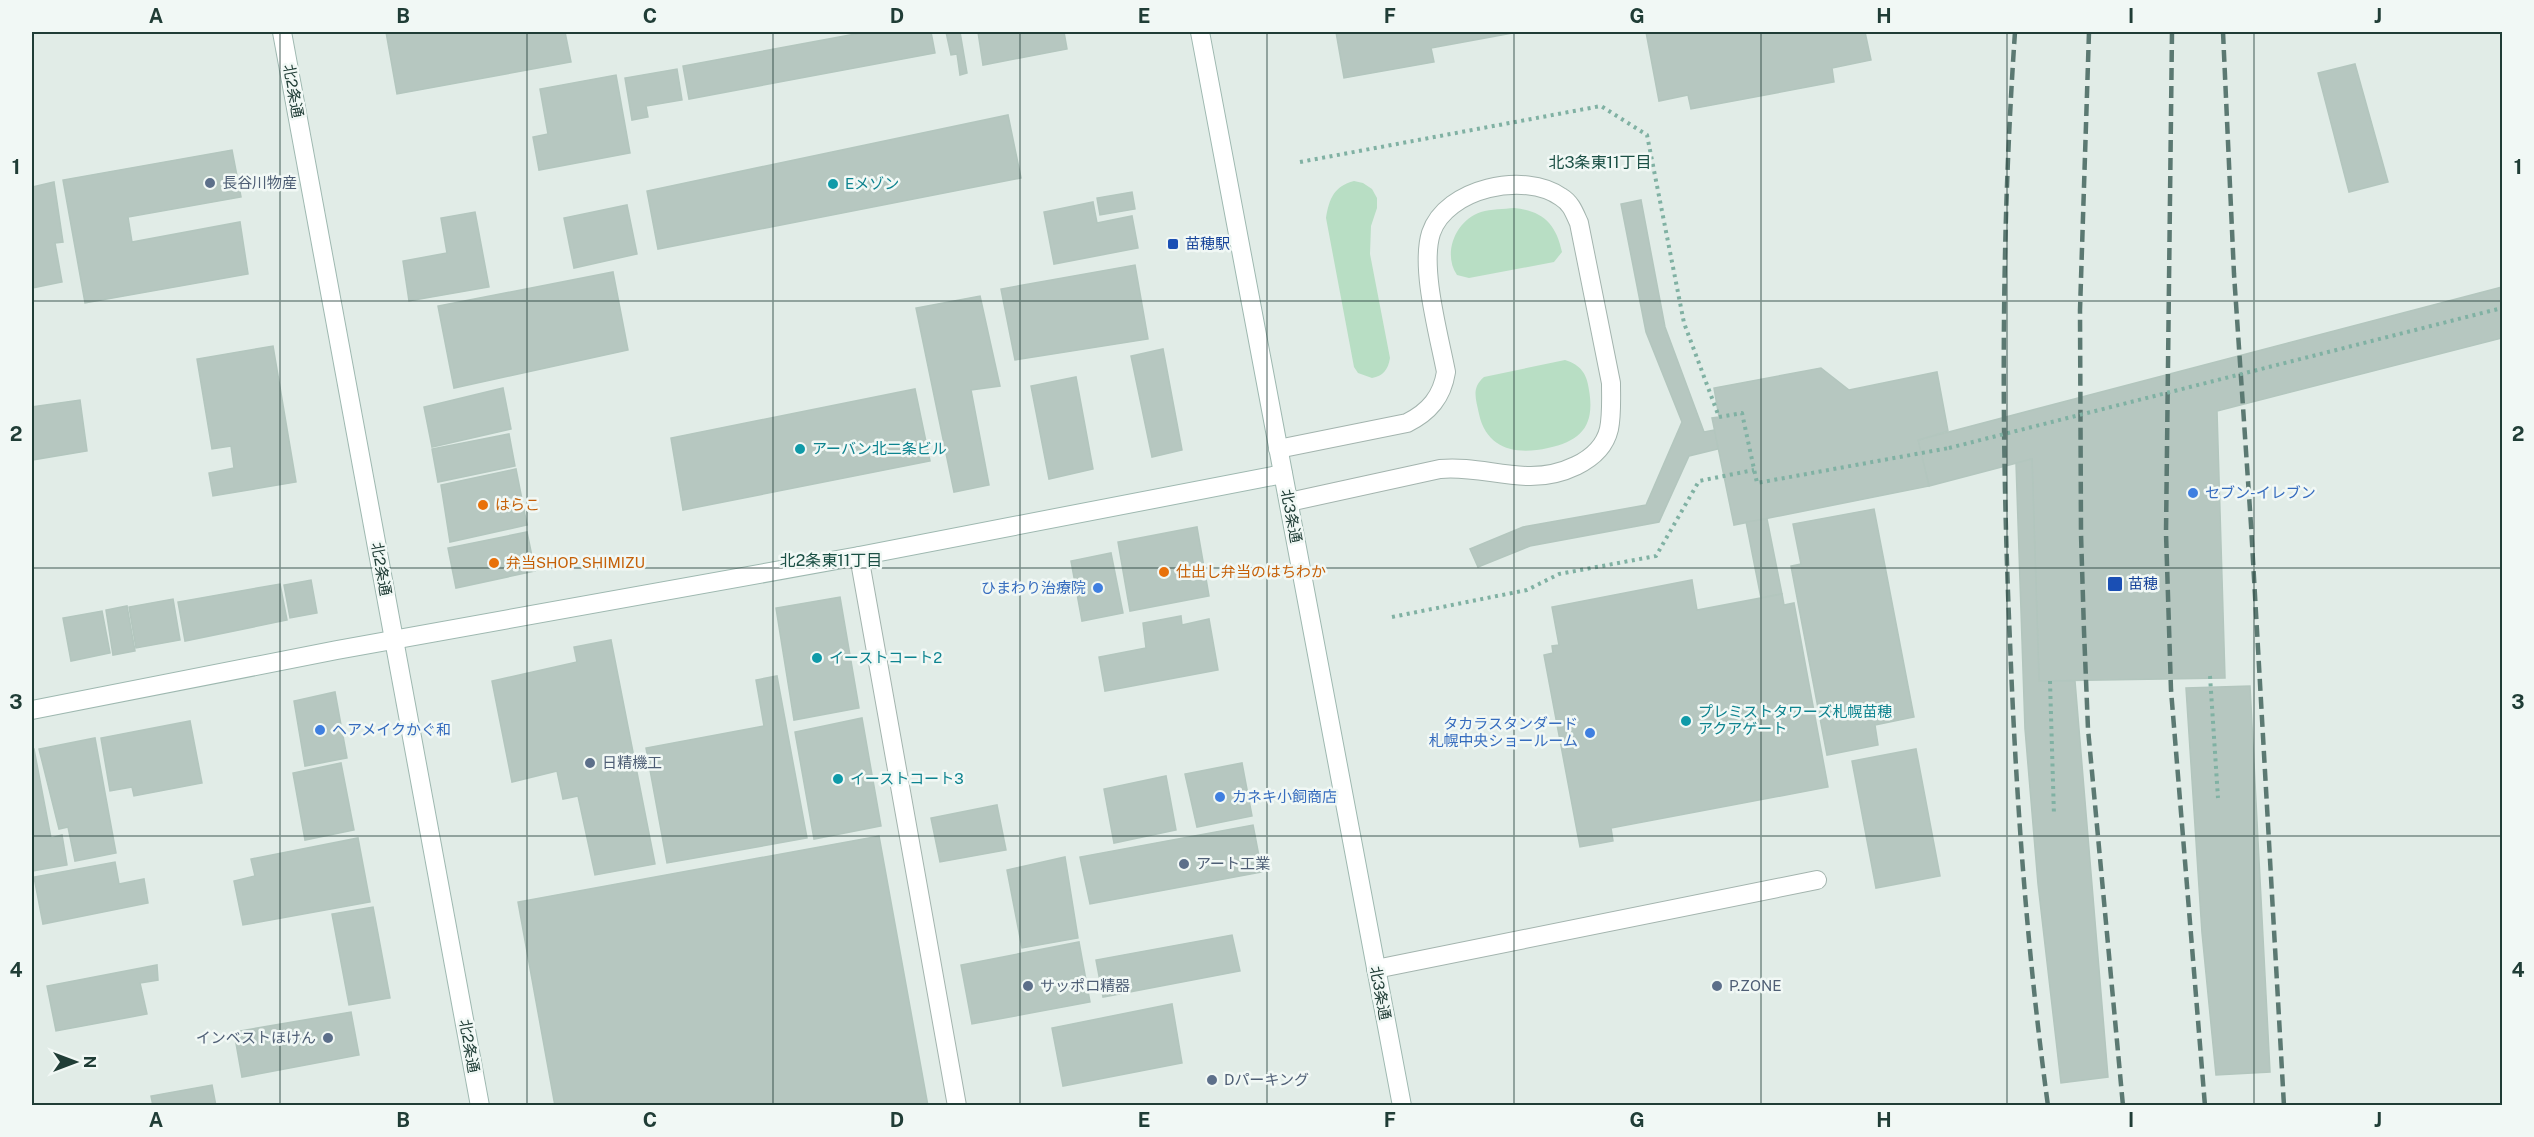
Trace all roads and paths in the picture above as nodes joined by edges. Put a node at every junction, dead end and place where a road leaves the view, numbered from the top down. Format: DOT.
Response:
graph roads {
  1 [pos="282,32"];
  2 [pos="1200,32"];
  3 [pos="2502,308"];
  4 [pos="1719,417"];
  5 [pos="1278,449"];
  6 [pos="1754,470"];
  7 [pos="1282,474"];
  8 [pos="1288,502"];
  9 [pos="859,556"];
  10 [pos="1392,617"];
  11 [pos="394,640"];
  12 [pos="2210,676"];
  13 [pos="2050,681"];
  14 [pos="32,710"];
  15 [pos="2218,798"];
  16 [pos="2054,816"];
  17 [pos="1817,880"];
  18 [pos="1376,969"];
  19 [pos="480,1106"];
  20 [pos="957,1106"];
  21 [pos="1402,1106"];
  1 -- 11 [label="street, 北2条通"];
  2 -- 5 [label="street, 北3条通"];
  3 -- 6 [label="path, bridge"];
  4 -- 6 [label="path"];
  5 -- 7 [label="street, 北3条通"];
  5 -- 8 [label="street"];
  6 -- 10 [label="path"];
  7 -- 8 [label="street, 北3条通"];
  7 -- 9 [label="street"];
  8 -- 18 [label="street, 北3条通"];
  9 -- 11 [label="street"];
  9 -- 20 [label="street"];
  11 -- 14 [label="street"];
  11 -- 19 [label="street, 北2条通"];
  12 -- 15 [label="path"];
  13 -- 16 [label="path"];
  17 -- 18 [label="street"];
  18 -- 21 [label="street, 北3条通"];
}
